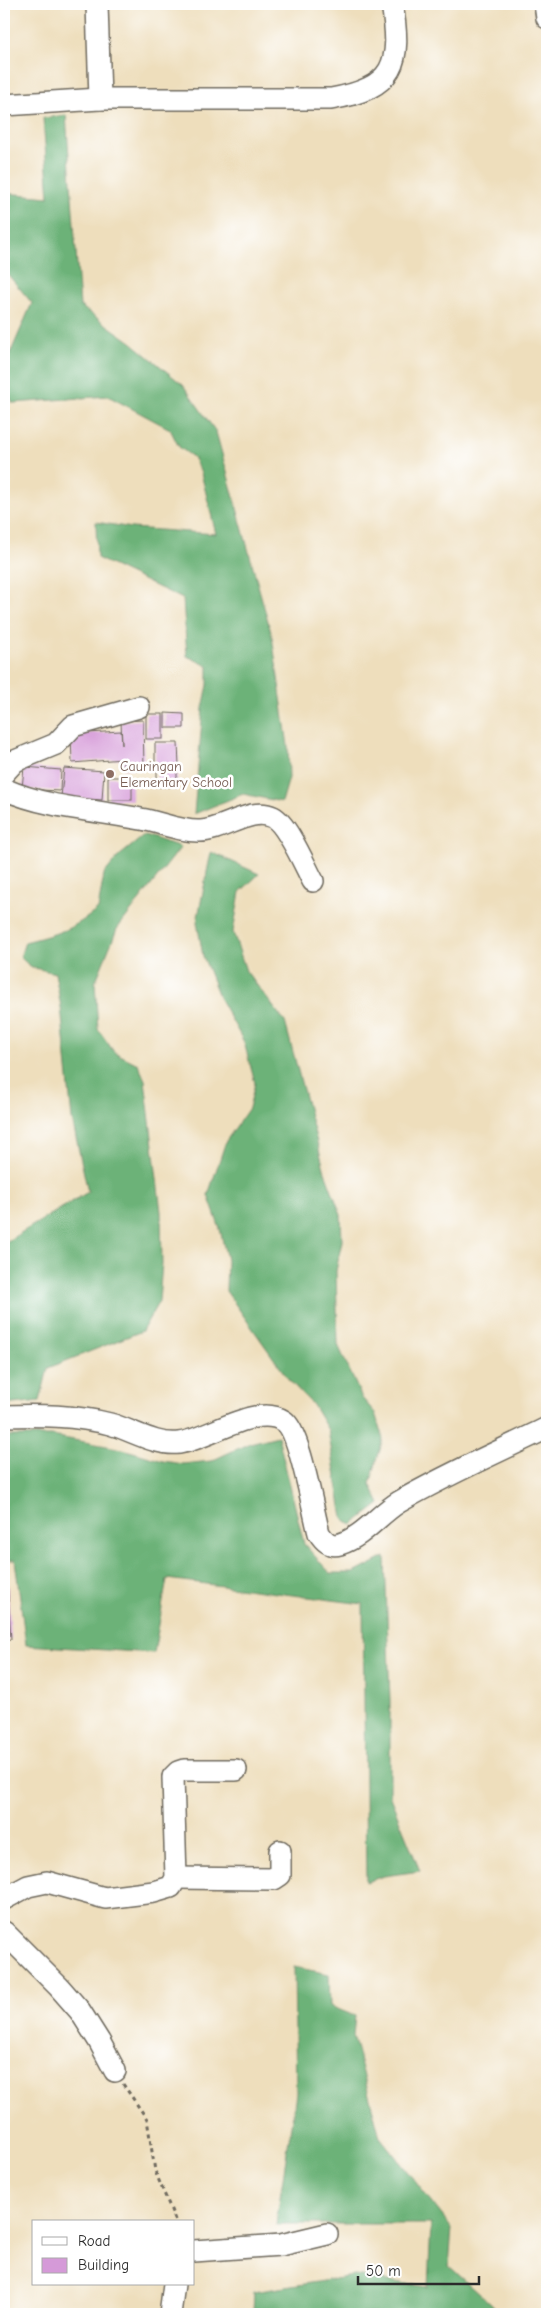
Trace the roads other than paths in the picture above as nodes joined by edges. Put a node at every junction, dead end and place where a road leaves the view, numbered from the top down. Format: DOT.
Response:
graph roads {
  1 [pos="97,4"];
  2 [pos="392,4"];
  3 [pos="545,4"];
  4 [pos="547,18"];
  5 [pos="100,99"];
  6 [pos="4,105"];
  7 [pos="139,707"];
  8 [pos="4,773"];
  9 [pos="4,789"];
  10 [pos="313,881"];
  11 [pos="4,1416"];
  12 [pos="547,1428"];
  13 [pos="236,1770"];
  14 [pos="280,1851"];
  15 [pos="176,1878"];
  16 [pos="4,1900"];
  17 [pos="4,1932"];
  18 [pos="114,2071"];
  19 [pos="327,2234"];
  20 [pos="195,2251"];
  21 [pos="174,2286"];
  22 [pos="170,2314"];
  1 -- 5 [label="street"];
  2 -- 5 [label="street"];
  3 -- 4 [label="street"];
  5 -- 6 [label="street"];
  7 -- 8 [label="street"];
  9 -- 10 [label="street"];
  11 -- 12 [label="street"];
  13 -- 15 [label="street"];
  14 -- 15 [label="street"];
  15 -- 16 [label="street"];
  17 -- 18 [label="street"];
  19 -- 20 [label="street"];
  21 -- 22 [label="street"];
}
